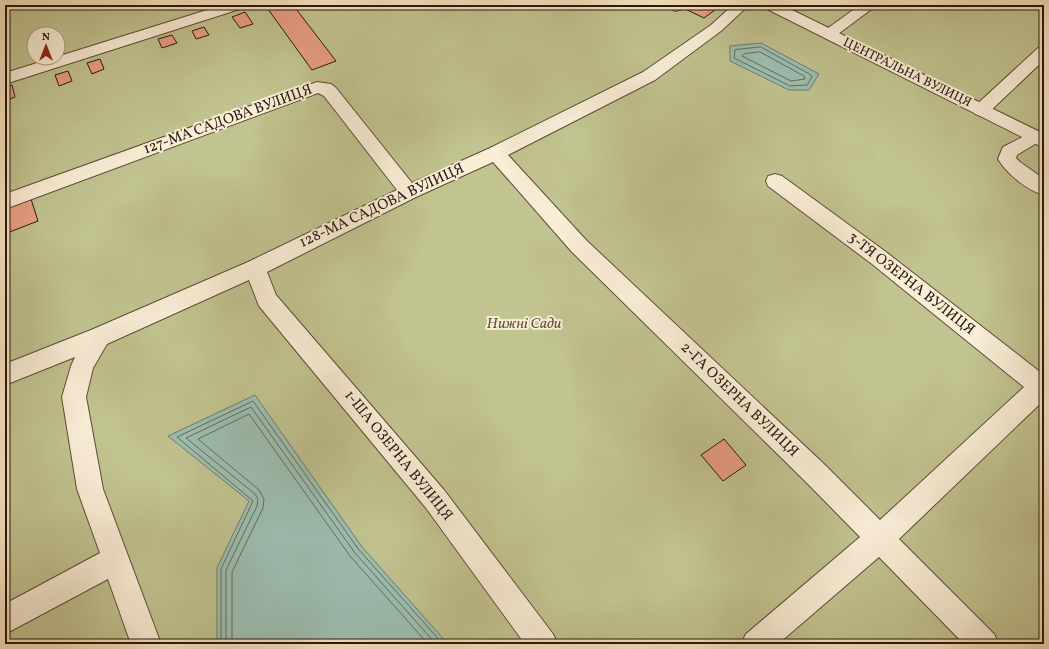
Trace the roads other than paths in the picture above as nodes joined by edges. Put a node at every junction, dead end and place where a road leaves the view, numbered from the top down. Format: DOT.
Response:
graph roads {
  1 [pos="238,5"];
  2 [pos="670,5"];
  3 [pos="742,5"];
  4 [pos="770,5"];
  5 [pos="870,5"];
  6 [pos="678,9"];
  7 [pos="829,34"];
  8 [pos="1044,51"];
  9 [pos="5,79"];
  10 [pos="981,110"];
  11 [pos="1039,139"];
  12 [pos="496,153"];
  13 [pos="775,181"];
  14 [pos="1044,188"];
  15 [pos="409,192"];
  16 [pos="5,202"];
  17 [pos="255,268"];
  18 [pos="99,337"];
  19 [pos="5,376"];
  20 [pos="1043,388"];
  21 [pos="880,538"];
  22 [pos="115,560"];
  23 [pos="5,620"];
  24 [pos="146,644"];
  25 [pos="543,644"];
  26 [pos="756,644"];
  27 [pos="984,644"];
  1 -- 9 [label="street"];
  2 -- 6 [label="lane"];
  3 -- 12 [label="street, 128-МА САДОВА ВУЛИЦЯ"];
  4 -- 7 [label="street, ЦЕНТРАЛЬНА ВУЛИЦЯ"];
  5 -- 7 [label="street"];
  7 -- 10 [label="street, ЦЕНТРАЛЬНА ВУЛИЦЯ"];
  8 -- 10 [label="street"];
  10 -- 11 [label="street, ЦЕНТРАЛЬНА ВУЛИЦЯ"];
  11 -- 14 [label="street"];
  12 -- 15 [label="street, 128-МА САДОВА ВУЛИЦЯ"];
  12 -- 21 [label="street, 2-ГА ОЗЕРНА ВУЛИЦЯ"];
  13 -- 20 [label="street, 3-ТЯ ОЗЕРНА ВУЛИЦЯ"];
  15 -- 16 [label="street, 127-МА САДОВА ВУЛИЦЯ"];
  15 -- 17 [label="street, 128-МА САДОВА ВУЛИЦЯ"];
  17 -- 18 [label="street, 128-МА САДОВА ВУЛИЦЯ"];
  17 -- 25 [label="street, 1-ША ОЗЕРНА ВУЛИЦЯ"];
  18 -- 19 [label="street, 128-МА САДОВА ВУЛИЦЯ"];
  18 -- 22 [label="street"];
  20 -- 21 [label="street"];
  21 -- 26 [label="street"];
  21 -- 27 [label="street, 2-ГА ОЗЕРНА ВУЛИЦЯ"];
  22 -- 23 [label="street"];
  22 -- 24 [label="street"];
}
